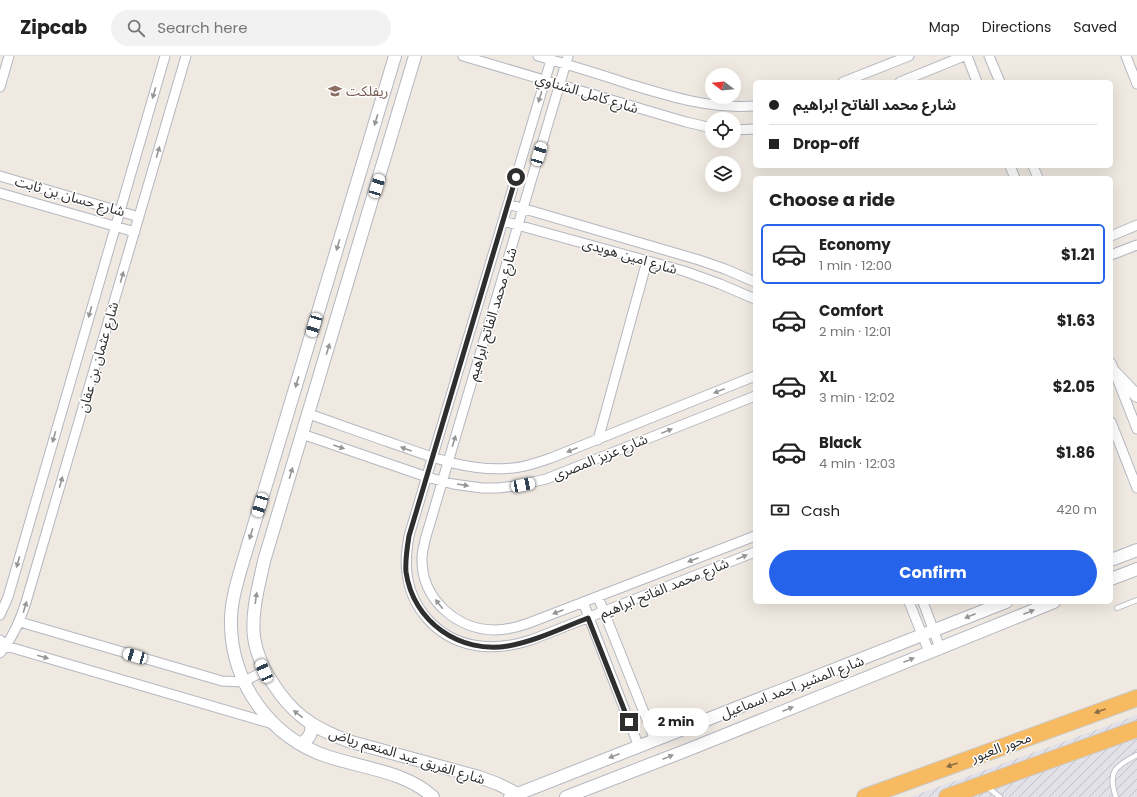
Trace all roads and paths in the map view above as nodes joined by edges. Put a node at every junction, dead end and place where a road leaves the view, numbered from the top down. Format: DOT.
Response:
graph roads {
  1 [pos="9,56"];
  2 [pos="165,56"];
  3 [pos="186,56"];
  4 [pos="395,56"];
  5 [pos="415,56"];
  6 [pos="463,56"];
  7 [pos="538,56"];
  8 [pos="909,56"];
  9 [pos="966,56"];
  10 [pos="989,56"];
  11 [pos="1126,56"];
  12 [pos="551,60"];
  13 [pos="567,60"];
  14 [pos="545,80"];
  15 [pos="848,80"];
  16 [pos="905,80"];
  17 [pos="976,80"];
  18 [pos="999,80"];
  19 [pos="1137,84"];
  20 [pos="560,85"];
  21 [pos="0,87"];
  22 [pos="753,106"];
  23 [pos="705,126"];
  24 [pos="753,129"];
  25 [pos="741,130"];
  26 [pos="0,176"];
  27 [pos="0,193"];
  28 [pos="508,204"];
  29 [pos="523,209"];
  30 [pos="119,211"];
  31 [pos="139,217"];
  32 [pos="503,221"];
  33 [pos="518,225"];
  34 [pos="1137,225"];
  35 [pos="115,226"];
  36 [pos="135,232"];
  37 [pos="1113,235"];
  38 [pos="1137,245"];
  39 [pos="1113,254"];
  40 [pos="647,261"];
  41 [pos="753,281"];
  42 [pos="753,298"];
  43 [pos="1113,368"];
  44 [pos="753,377"];
  45 [pos="1137,396"];
  46 [pos="753,397"];
  47 [pos="308,414"];
  48 [pos="1113,427"];
  49 [pos="1137,429"];
  50 [pos="302,434"];
  51 [pos="598,440"];
  52 [pos="433,458"];
  53 [pos="448,462"];
  54 [pos="427,477"];
  55 [pos="442,481"];
  56 [pos="1137,488"];
  57 [pos="753,537"];
  58 [pos="1137,550"];
  59 [pos="753,553"];
  60 [pos="1113,559"];
  61 [pos="1137,569"];
  62 [pos="1113,578"];
  63 [pos="598,596"];
  64 [pos="1137,600"];
  65 [pos="583,602"];
  66 [pos="911,604"];
  67 [pos="924,604"];
  68 [pos="1001,604"];
  69 [pos="1049,604"];
  70 [pos="1117,608"];
  71 [pos="604,611"];
  72 [pos="0,615"];
  73 [pos="588,618"];
  74 [pos="20,622"];
  75 [pos="934,631"];
  76 [pos="922,635"];
  77 [pos="2,647"];
  78 [pos="934,650"];
  79 [pos="264,671"];
  80 [pos="631,679"];
  81 [pos="243,682"];
  82 [pos="615,685"];
  83 [pos="1137,698"];
  84 [pos="273,724"];
  85 [pos="311,724"];
  86 [pos="1137,729"];
  87 [pos="655,740"];
  88 [pos="300,744"];
  89 [pos="639,746"];
  90 [pos="1137,755"];
  91 [pos="983,783"];
  92 [pos="514,795"];
  93 [pos="433,797"];
  94 [pos="566,797"];
  95 [pos="865,797"];
  96 [pos="947,797"];
  97 [pos="1000,797"];
  98 [pos="1116,797"];
  1 -- 21 [label="street"];
  2 -- 30 [label="street, شارع عثمان بن عفان, one-way"];
  31 -- 3 [label="street, شارع عثمان بن عفان, one-way"];
  4 -- 81 [label="street, شارع الفريق عبد المنعم رياض, one-way"];
  47 -- 5 [label="street, شارع الفريق عبد المنعم رياض, one-way"];
  6 -- 14 [label="street, شارع كامل الشناوي"];
  7 -- 12 [label="street, شارع كامل الشناوي"];
  8 -- 15 [label="street"];
  9 -- 16 [label="street"];
  9 -- 17 [label="street"];
  10 -- 18 [label="street"];
  11 -- 19 [label="street"];
  12 -- 13 [label="street, شارع كامل الشناوي"];
  12 -- 14 [label="street, شارع محمد الفاتح ابراهيم"];
  13 -- 20 [label="street, شارع محمد الفاتح ابراهيم"];
  13 -- 22 [label="street, شارع كامل الشناوي"];
  14 -- 20 [label="street, شارع كامل الشناوي"];
  14 -- 28 [label="street, شارع محمد الفاتح ابراهيم, one-way"];
  20 -- 23 [label="street, شارع كامل الشناوي"];
  20 -- 29 [label="street, شارع محمد الفاتح ابراهيم"];
  24 -- 25 [label="street"];
  26 -- 30 [label="street, شارع حسان بن ثابت"];
  27 -- 35 [label="street, شارع حسان بن ثابت"];
  28 -- 29 [label="street, شارع امين هويدى"];
  28 -- 32 [label="street, شارع محمد الفاتح ابراهيم"];
  29 -- 33 [label="street, شارع محمد الفاتح ابراهيم"];
  29 -- 41 [label="street, شارع امين هويدى"];
  30 -- 31 [label="street, شارع حسان بن ثابت"];
  30 -- 35 [label="street, شارع عثمان بن عفان"];
  31 -- 36 [label="street, شارع عثمان بن عفان"];
  32 -- 33 [label="street, شارع امين هويدى"];
  32 -- 52 [label="street, شارع محمد الفاتح ابراهيم"];
  33 -- 40 [label="street, شارع امين هويدى"];
  53 -- 33 [label="street, شارع محمد الفاتح ابراهيم, one-way"];
  34 -- 37 [label="street"];
  35 -- 36 [label="street, شارع حسان بن ثابت"];
  35 -- 72 [label="street, شارع عثمان بن عفان, one-way"];
  74 -- 36 [label="street, شارع عثمان بن عفان, one-way"];
  38 -- 39 [label="street"];
  40 -- 42 [label="street, شارع امين هويدى"];
  40 -- 51 [label="street"];
  43 -- 45 [label="street"];
  43 -- 49 [label="street"];
  44 -- 51 [label="street, شارع عزيز المصرى, one-way"];
  55 -- 46 [label="street, شارع عزيز المصرى, one-way"];
  47 -- 50 [label="street, شارع الفريق عبد المنعم رياض"];
  52 -- 47 [label="street, شارع عزيز المصرى, one-way"];
  48 -- 56 [label="street"];
  50 -- 54 [label="street, شارع عزيز المصرى, one-way"];
  79 -- 50 [label="street, شارع الفريق عبد المنعم رياض, one-way"];
  51 -- 53 [label="street, شارع عزيز المصرى, one-way"];
  52 -- 53 [label="street, شارع عزيز المصرى"];
  52 -- 54 [label="street, شارع محمد الفاتح ابراهيم"];
  53 -- 55 [label="street, شارع محمد الفاتح ابراهيم"];
  54 -- 55 [label="street, شارع عزيز المصرى"];
  54 -- 73 [label="street, شارع محمد الفاتح ابراهيم"];
  65 -- 55 [label="street, شارع محمد الفاتح ابراهيم, one-way"];
  57 -- 63 [label="street, شارع محمد الفاتح ابراهيم, one-way"];
  58 -- 60 [label="street"];
  71 -- 59 [label="street, شارع محمد الفاتح ابراهيم, one-way"];
  61 -- 62 [label="street"];
  63 -- 65 [label="street, شارع محمد الفاتح ابراهيم"];
  63 -- 71 [label="street"];
  64 -- 70 [label="lane"];
  65 -- 73 [label="street"];
  66 -- 76 [label="street"];
  67 -- 75 [label="street"];
  68 -- 75 [label="street, شارع المشير احمد اسماعيل, one-way"];
  78 -- 69 [label="street, شارع المشير احمد اسماعيل, one-way"];
  71 -- 73 [label="street, شارع محمد الفاتح ابراهيم"];
  71 -- 80 [label="street"];
  73 -- 82 [label="street"];
  74 -- 77 [label="street, شارع عثمان بن عفان"];
  74 -- 81 [label="street"];
  75 -- 76 [label="street, شارع المشير احمد اسماعيل"];
  75 -- 78 [label="street"];
  76 -- 78 [label="street"];
  76 -- 87 [label="street, شارع المشير احمد اسماعيل"];
  77 -- 84 [label="street, one-way"];
  94 -- 78 [label="street, شارع المشير احمد اسماعيل, one-way"];
  79 -- 81 [label="street"];
  85 -- 79 [label="street, شارع الفريق عبد المنعم رياض, one-way"];
  80 -- 82 [label="street"];
  80 -- 87 [label="street"];
  81 -- 84 [label="street, شارع الفريق عبد المنعم رياض"];
  82 -- 89 [label="street"];
  83 -- 95 [label="highway, محور العبور, one-way"];
  84 -- 88 [label="street, شارع الفريق عبد المنعم رياض"];
  85 -- 88 [label="street"];
  85 -- 92 [label="street, شارع الفريق عبد المنعم رياض"];
  86 -- 91 [label="highway, محور العبور"];
  87 -- 89 [label="street, شارع المشير احمد اسماعيل"];
  88 -- 93 [label="street, شارع الفريق عبد المنعم رياض"];
  89 -- 92 [label="street, شارع المشير احمد اسماعيل, one-way"];
  90 -- 98 [label="lane"];
  91 -- 96 [label="highway, محور العبور"];
  91 -- 97 [label="lane"];
}
